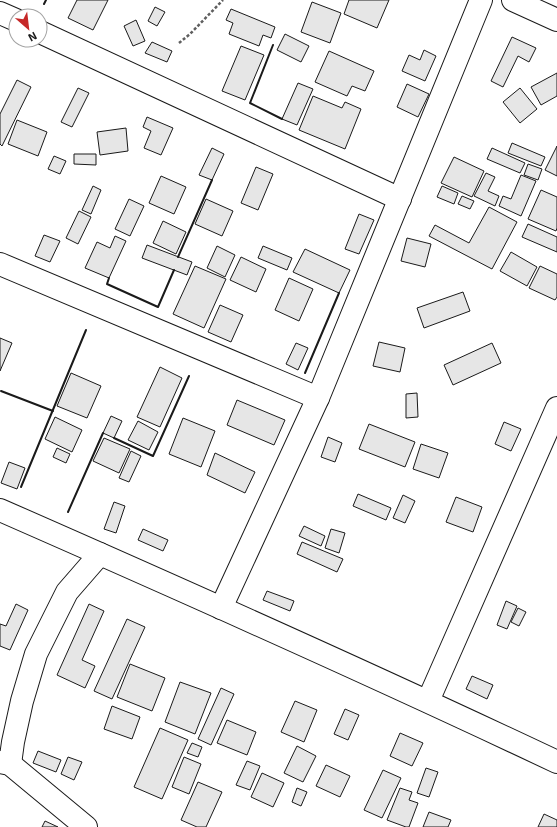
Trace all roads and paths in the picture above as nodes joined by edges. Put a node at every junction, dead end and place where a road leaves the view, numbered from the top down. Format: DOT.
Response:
graph roads {
  1 [pos="223,0"];
  2 [pos="481,0"];
  3 [pos="513,0"];
  4 [pos="557,20"];
  5 [pos="48,36"];
  6 [pos="179,43"];
  7 [pos="400,199"];
  8 [pos="0,264"];
  9 [pos="318,398"];
  10 [pos="557,408"];
  11 [pos="0,510"];
  12 [pos="100,554"];
  13 [pos="221,608"];
  14 [pos="428,701"];
  15 [pos="557,762"];
  16 [pos="5,763"];
  17 [pos="86,827"];
  1 -- 6 [label="path"];
  2 -- 7 [label="street"];
  3 -- 4 [label="street"];
  5 -- 7 [label="street"];
  7 -- 9 [label="street"];
  8 -- 9 [label="street"];
  9 -- 13 [label="street"];
  10 -- 14 [label="street"];
  11 -- 12 [label="street"];
  12 -- 13 [label="street"];
  12 -- 16 [label="street"];
  13 -- 14 [label="street"];
  14 -- 15 [label="street"];
  16 -- 17 [label="street"];
}
